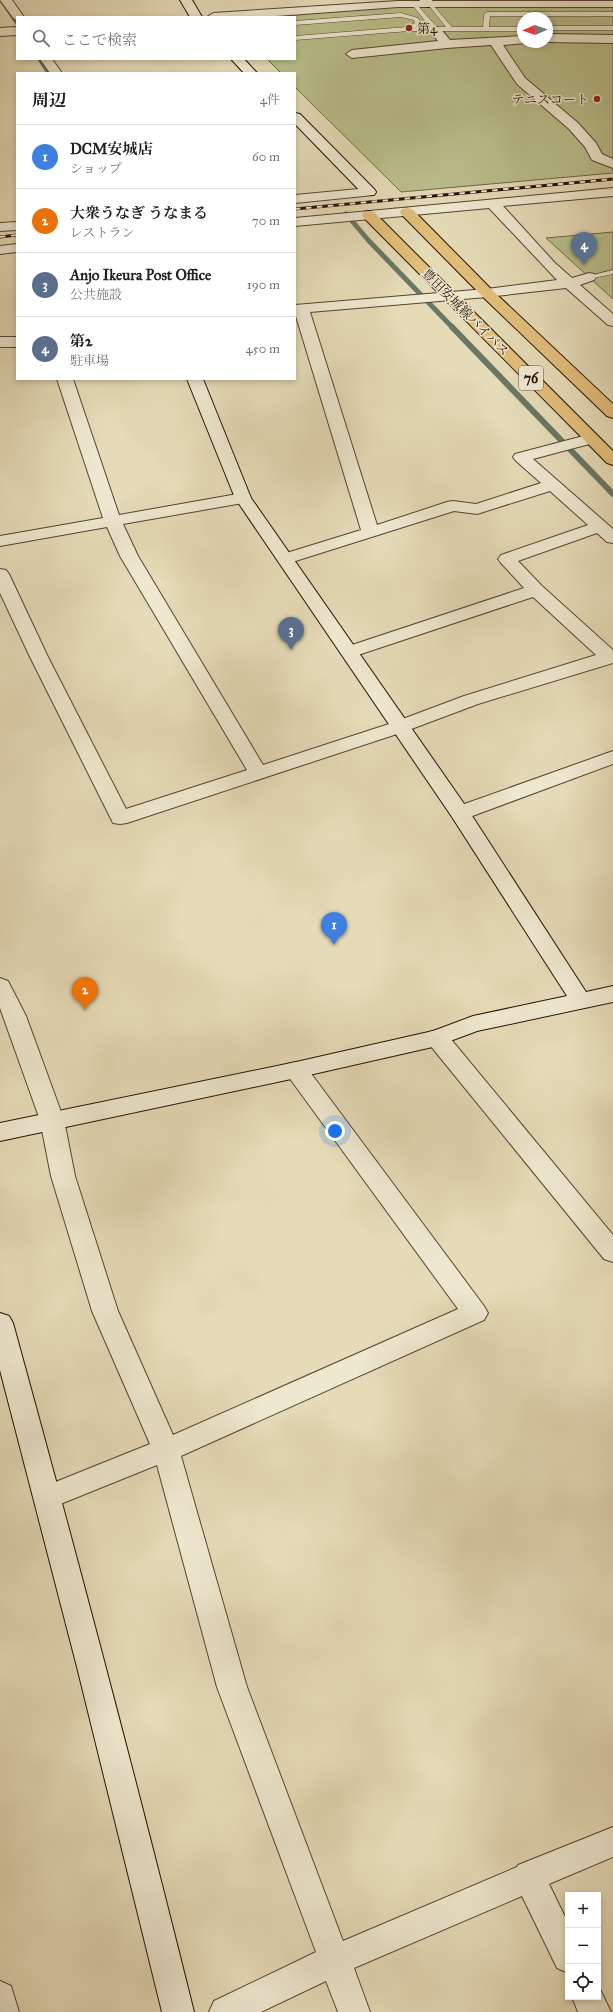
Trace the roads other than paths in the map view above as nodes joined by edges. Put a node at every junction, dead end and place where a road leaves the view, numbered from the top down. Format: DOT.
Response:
graph roads {
  1 [pos="6,0"];
  2 [pos="186,0"];
  3 [pos="197,0"];
  4 [pos="425,4"];
  5 [pos="612,10"];
  6 [pos="17,16"];
  7 [pos="195,16"];
  8 [pos="204,16"];
  9 [pos="229,16"];
  10 [pos="332,20"];
  11 [pos="296,23"];
  12 [pos="517,28"];
  13 [pos="553,28"];
  14 [pos="408,29"];
  15 [pos="450,29"];
  16 [pos="486,29"];
  17 [pos="435,30"];
  18 [pos="16,31"];
  19 [pos="0,32"];
  20 [pos="613,32"];
  21 [pos="553,37"];
  22 [pos="296,38"];
  23 [pos="340,38"];
  24 [pos="517,40"];
  25 [pos="495,42"];
  26 [pos="447,44"];
  27 [pos="352,54"];
  28 [pos="47,60"];
  29 [pos="238,60"];
  30 [pos="360,66"];
  31 [pos="55,72"];
  32 [pos="250,72"];
  33 [pos="296,119"];
  34 [pos="613,164"];
  35 [pos="613,192"];
  36 [pos="296,199"];
  37 [pos="492,203"];
  38 [pos="407,212"];
  39 [pos="369,215"];
  40 [pos="296,222"];
  41 [pos="16,226"];
  42 [pos="0,227"];
  43 [pos="16,248"];
  44 [pos="0,250"];
  45 [pos="610,273"];
  46 [pos="589,277"];
  47 [pos="613,279"];
  48 [pos="570,283"];
  49 [pos="487,293"];
  50 [pos="450,295"];
  51 [pos="298,308"];
  52 [pos="613,322"];
  53 [pos="0,342"];
  54 [pos="16,342"];
  55 [pos="65,380"];
  56 [pos="195,380"];
  57 [pos="613,413"];
  58 [pos="591,439"];
  59 [pos="613,460"];
  60 [pos="553,485"];
  61 [pos="243,498"];
  62 [pos="113,522"];
  63 [pos="600,526"];
  64 [pos="370,531"];
  65 [pos="613,538"];
  66 [pos="0,541"];
  67 [pos="286,558"];
  68 [pos="0,574"];
  69 [pos="536,590"];
  70 [pos="349,652"];
  71 [pos="611,657"];
  72 [pos="399,727"];
  73 [pos="613,757"];
  74 [pos="258,773"];
  75 [pos="460,813"];
  76 [pos="0,986"];
  77 [pos="613,994"];
  78 [pos="581,1001"];
  79 [pos="437,1038"];
  80 [pos="296,1070"];
  81 [pos="52,1120"];
  82 [pos="0,1132"];
  83 [pos="613,1252"];
  84 [pos="0,1323"];
  85 [pos="166,1450"];
  86 [pos="48,1497"];
  87 [pos="613,1842"];
  88 [pos="529,1876"];
  89 [pos="565,1951"];
  90 [pos="335,1960"];
  91 [pos="0,1997"];
  92 [pos="589,2000"];
  93 [pos="3,2012"];
  94 [pos="178,2012"];
  95 [pos="225,2012"];
  96 [pos="354,2012"];
  97 [pos="595,2012"];
  1 -- 6 [label="street"];
  2 -- 7 [label="street"];
  3 -- 8 [label="street"];
  4 -- 5 [label="street"];
  4 -- 9 [label="street"];
  4 -- 15 [label="lane"];
  4 -- 17 [label="lane"];
  5 -- 16 [label="lane"];
  5 -- 20 [label="lane"];
  10 -- 11 [label="lane"];
  10 -- 14 [label="lane"];
  10 -- 23 [label="lane"];
  12 -- 16 [label="lane"];
  13 -- 20 [label="lane"];
  14 -- 17 [label="lane"];
  14 -- 23 [label="lane"];
  15 -- 16 [label="lane"];
  15 -- 17 [label="lane"];
  17 -- 26 [label="street"];
  18 -- 19 [label="street"];
  20 -- 21 [label="street"];
  22 -- 23 [label="lane"];
  23 -- 27 [label="street"];
  24 -- 25 [label="street"];
  25 -- 26 [label="street"];
  25 -- 34 [label="street"];
  26 -- 27 [label="street"];
  27 -- 30 [label="street"];
  28 -- 31 [label="street"];
  29 -- 32 [label="street"];
  33 -- 36 [label="street"];
  35 -- 37 [label="street"];
  37 -- 38 [label="street"];
  37 -- 48 [label="street"];
  38 -- 39 [label="street"];
  38 -- 49 [label="main road, 豊田安城線バイパス / 76"];
  39 -- 40 [label="street"];
  39 -- 50 [label="main road, 豊田安城線バイパス / 76"];
  41 -- 42 [label="street"];
  43 -- 44 [label="street"];
  45 -- 46 [label="lane"];
  45 -- 47 [label="lane"];
  46 -- 48 [label="street"];
  48 -- 49 [label="street"];
  48 -- 52 [label="street"];
  49 -- 50 [label="street"];
  49 -- 57 [label="main road, 豊田安城線バイパス / 76"];
  50 -- 51 [label="street"];
  50 -- 58 [label="main road, 豊田安城線バイパス / 76"];
  51 -- 64 [label="street"];
  53 -- 54 [label="street"];
  55 -- 62 [label="street"];
  56 -- 61 [label="street"];
  58 -- 59 [label="main road, 豊田安城線バイパス / 76"];
  58 -- 60 [label="street"];
  60 -- 63 [label="street"];
  60 -- 64 [label="street"];
  61 -- 62 [label="street"];
  61 -- 67 [label="street"];
  62 -- 66 [label="street"];
  62 -- 74 [label="street"];
  63 -- 65 [label="street"];
  63 -- 69 [label="street"];
  64 -- 67 [label="street"];
  67 -- 70 [label="street"];
  68 -- 74 [label="street"];
  69 -- 70 [label="street"];
  69 -- 71 [label="street"];
  70 -- 72 [label="street"];
  71 -- 72 [label="street"];
  72 -- 74 [label="street"];
  72 -- 75 [label="street"];
  73 -- 75 [label="street"];
  75 -- 78 [label="street"];
  76 -- 81 [label="street"];
  77 -- 78 [label="street"];
  78 -- 79 [label="street"];
  79 -- 80 [label="street"];
  79 -- 83 [label="street"];
  80 -- 81 [label="street"];
  80 -- 85 [label="street"];
  81 -- 82 [label="street"];
  81 -- 85 [label="street"];
  84 -- 86 [label="street"];
  85 -- 86 [label="street"];
  85 -- 90 [label="street"];
  86 -- 94 [label="street"];
  87 -- 88 [label="street"];
  88 -- 89 [label="street"];
  88 -- 90 [label="street"];
  90 -- 95 [label="street"];
  90 -- 96 [label="street"];
  91 -- 93 [label="street"];
  92 -- 97 [label="street"];
}
